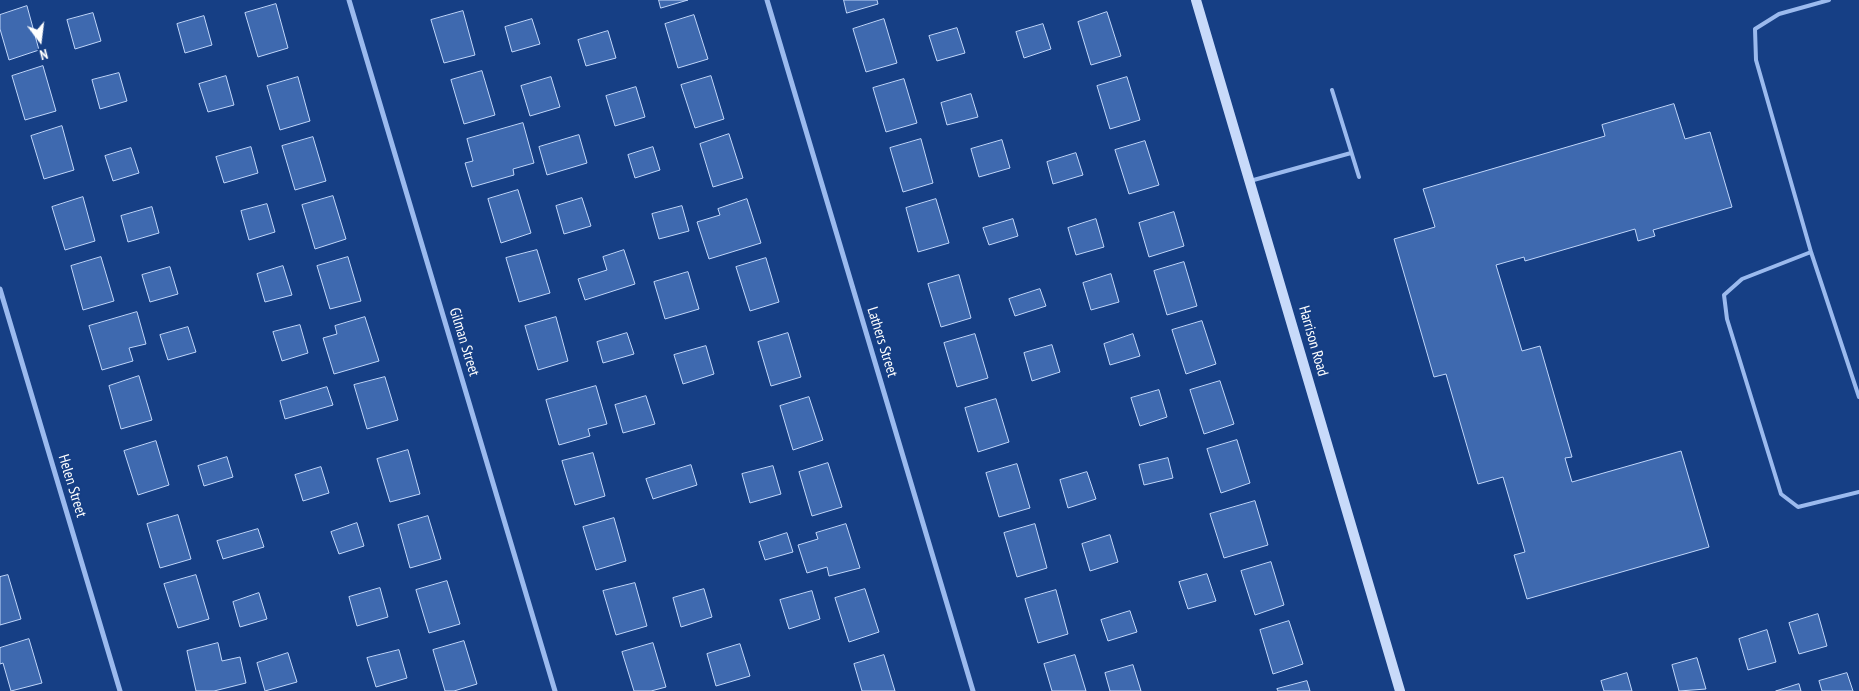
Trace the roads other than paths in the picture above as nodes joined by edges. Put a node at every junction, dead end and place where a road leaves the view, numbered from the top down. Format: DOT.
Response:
graph roads {
  1 [pos="349,0"];
  2 [pos="767,0"];
  3 [pos="1196,0"];
  4 [pos="1830,0"];
  5 [pos="1332,90"];
  6 [pos="1351,153"];
  7 [pos="1359,177"];
  8 [pos="1250,181"];
  9 [pos="1811,252"];
  10 [pos="0,289"];
  11 [pos="1859,397"];
  12 [pos="1859,492"];
  13 [pos="120,691"];
  14 [pos="555,691"];
  15 [pos="973,691"];
  16 [pos="1400,691"];
  1 -- 14 [label="street, Gilman Street"];
  2 -- 15 [label="street, Lathers Street"];
  3 -- 8 [label="street, Harrison Road"];
  4 -- 9 [label="lane"];
  5 -- 6 [label="lane"];
  6 -- 7 [label="lane"];
  6 -- 8 [label="lane"];
  8 -- 16 [label="street, Harrison Road"];
  9 -- 11 [label="lane"];
  9 -- 12 [label="lane"];
  10 -- 13 [label="street, Helen Street"];
}
